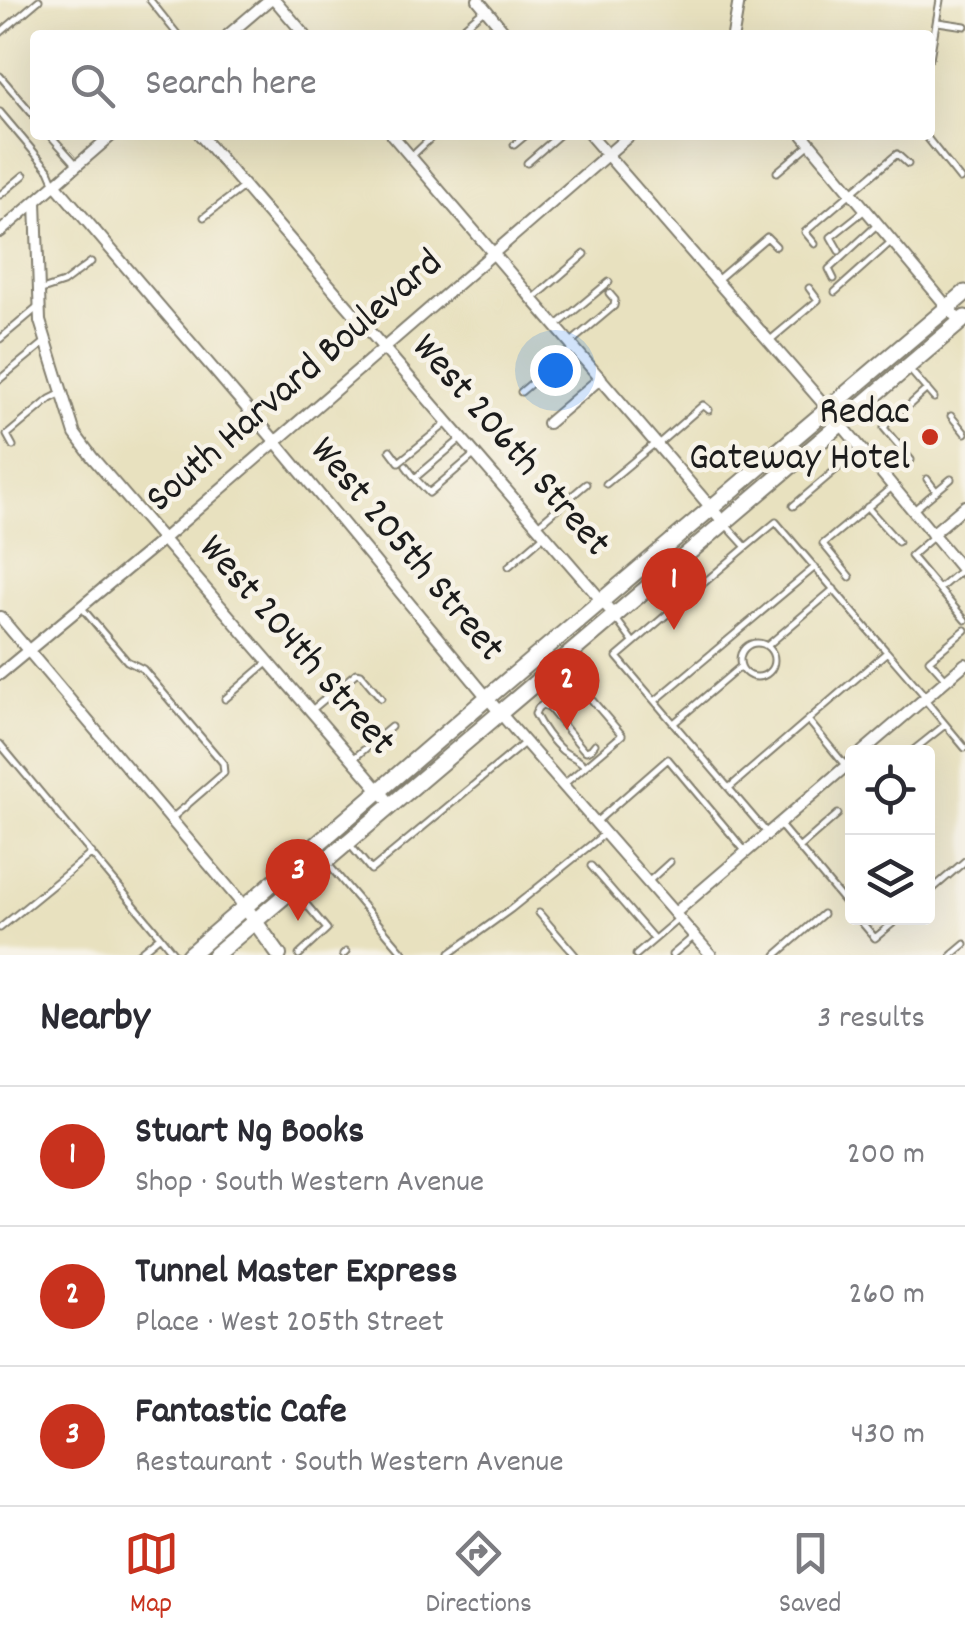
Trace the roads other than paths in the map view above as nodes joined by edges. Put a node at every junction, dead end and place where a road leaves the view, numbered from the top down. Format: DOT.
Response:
graph roads {
  1 [pos="39,0"];
  2 [pos="150,0"];
  3 [pos="272,0"];
  4 [pos="739,0"];
  5 [pos="940,0"];
  6 [pos="482,4"];
  7 [pos="938,22"];
  8 [pos="965,26"];
  9 [pos="174,30"];
  10 [pos="234,30"];
  11 [pos="301,30"];
  12 [pos="459,30"];
  13 [pos="503,30"];
  14 [pos="734,30"];
  15 [pos="0,34"];
  16 [pos="935,36"];
  17 [pos="0,76"];
  18 [pos="30,111"];
  19 [pos="0,112"];
  20 [pos="54,140"];
  21 [pos="106,140"];
  22 [pos="204,140"];
  23 [pos="398,140"];
  24 [pos="429,140"];
  25 [pos="521,140"];
  26 [pos="552,140"];
  27 [pos="594,140"];
  28 [pos="624,140"];
  29 [pos="805,140"];
  30 [pos="807,140"];
  31 [pos="929,140"];
  32 [pos="514,146"];
  33 [pos="607,155"];
  34 [pos="410,157"];
  35 [pos="527,163"];
  36 [pos="908,164"];
  37 [pos="76,165"];
  38 [pos="777,172"];
  39 [pos="24,175"];
  40 [pos="960,178"];
  41 [pos="54,184"];
  42 [pos="244,186"];
  43 [pos="851,193"];
  44 [pos="0,195"];
  45 [pos="36,201"];
  46 [pos="865,210"];
  47 [pos="204,217"];
  48 [pos="878,224"];
  49 [pos="2,225"];
  50 [pos="892,242"];
  51 [pos="815,244"];
  52 [pos="776,246"];
  53 [pos="839,251"];
  54 [pos="493,252"];
  55 [pos="585,254"];
  56 [pos="91,262"];
  57 [pos="834,279"];
  58 [pos="716,280"];
  59 [pos="608,282"];
  60 [pos="809,288"];
  61 [pos="39,290"];
  62 [pos="835,292"];
  63 [pos="609,293"];
  64 [pos="965,294"];
  65 [pos="532,299"];
  66 [pos="39,306"];
  67 [pos="948,308"];
  68 [pos="962,320"];
  69 [pos="556,326"];
  70 [pos="0,339"];
  71 [pos="769,341"];
  72 [pos="46,342"];
  73 [pos="572,345"];
  74 [pos="383,347"];
  75 [pos="907,367"];
  76 [pos="600,378"];
  77 [pos="0,380"];
  78 [pos="927,390"];
  79 [pos="521,392"];
  80 [pos="62,393"];
  81 [pos="934,398"];
  82 [pos="905,409"];
  83 [pos="710,410"];
  84 [pos="829,410"];
  85 [pos="951,416"];
  86 [pos="448,422"];
  87 [pos="548,423"];
  88 [pos="841,424"];
  89 [pos="886,425"];
  90 [pos="965,432"];
  91 [pos="462,438"];
  92 [pos="275,441"];
  93 [pos="656,444"];
  94 [pos="13,446"];
  95 [pos="861,448"];
  96 [pos="390,450"];
  97 [pos="475,454"];
  98 [pos="911,460"];
  99 [pos="406,466"];
  100 [pos="415,478"];
  101 [pos="951,478"];
  102 [pos="927,479"];
  103 [pos="586,484"];
  104 [pos="606,484"];
  105 [pos="893,486"];
  106 [pos="936,490"];
  107 [pos="793,506"];
  108 [pos="965,506"];
  109 [pos="868,507"];
  110 [pos="712,508"];
  111 [pos="913,511"];
  112 [pos="725,524"];
  113 [pos="537,526"];
  114 [pos="545,535"];
  115 [pos="933,535"];
  116 [pos="162,538"];
  117 [pos="898,542"];
  118 [pos="746,547"];
  119 [pos="509,566"];
  120 [pos="815,567"];
  121 [pos="964,571"];
  122 [pos="850,578"];
  123 [pos="938,589"];
  124 [pos="834,590"];
  125 [pos="602,601"];
  126 [pos="80,606"];
  127 [pos="615,616"];
  128 [pos="0,617"];
  129 [pos="965,620"];
  130 [pos="965,630"];
  131 [pos="736,633"];
  132 [pos="634,643"];
  133 [pos="747,645"];
  134 [pos="767,646"];
  135 [pos="28,651"];
  136 [pos="887,652"];
  137 [pos="269,660"];
  138 [pos="560,662"];
  139 [pos="965,664"];
  140 [pos="740,666"];
  141 [pos="0,674"];
  142 [pos="946,680"];
  143 [pos="488,697"];
  144 [pos="381,698"];
  145 [pos="925,698"];
  146 [pos="225,699"];
  147 [pos="655,701"];
  148 [pos="312,711"];
  149 [pos="500,713"];
  150 [pos="808,720"];
  151 [pos="674,724"];
  152 [pos="946,724"];
  153 [pos="391,727"];
  154 [pos="526,742"];
  155 [pos="0,744"];
  156 [pos="595,744"];
  157 [pos="870,745"];
  158 [pos="920,745"];
  159 [pos="965,748"];
  160 [pos="353,759"];
  161 [pos="845,760"];
  162 [pos="585,766"];
  163 [pos="845,767"];
  164 [pos="563,785"];
  165 [pos="728,788"];
  166 [pos="380,791"];
  167 [pos="392,805"];
  168 [pos="838,814"];
  169 [pos="170,820"];
  170 [pos="596,822"];
  171 [pos="780,824"];
  172 [pos="605,833"];
  173 [pos="768,834"];
  174 [pos="348,843"];
  175 [pos="799,848"];
  176 [pos="746,852"];
  177 [pos="92,853"];
  178 [pos="326,862"];
  179 [pos="670,862"];
  180 [pos="965,862"];
  181 [pos="592,866"];
  182 [pos="648,882"];
  183 [pos="935,887"];
  184 [pos="293,889"];
  185 [pos="845,903"];
  186 [pos="244,906"];
  187 [pos="539,913"];
  188 [pos="823,914"];
  189 [pos="677,916"];
  190 [pos="255,922"];
  191 [pos="864,925"];
  192 [pos="891,925"];
  193 [pos="0,928"];
  194 [pos="160,936"];
  195 [pos="694,936"];
  196 [pos="654,940"];
  197 [pos="965,944"];
  198 [pos="450,952"];
  199 [pos="138,955"];
  200 [pos="174,955"];
  201 [pos="188,955"];
  202 [pos="215,955"];
  203 [pos="279,955"];
  204 [pos="299,955"];
  205 [pos="405,955"];
  206 [pos="575,955"];
  207 [pos="636,955"];
  208 [pos="672,955"];
  209 [pos="711,955"];
  210 [pos="776,955"];
  211 [pos="952,955"];
  1 -- 15 [label="lane"];
  2 -- 9 [label="lane"];
  3 -- 10 [label="street"];
  3 -- 11 [label="street"];
  4 -- 14 [label="street"];
  5 -- 7 [label="lane"];
  6 -- 12 [label="lane"];
  6 -- 13 [label="street"];
  7 -- 8 [label="lane"];
  7 -- 16 [label="lane"];
  17 -- 18 [label="lane"];
  19 -- 41 [label="lane"];
  20 -- 37 [label="lane"];
  21 -- 37 [label="street"];
  22 -- 42 [label="street, West 206th Street"];
  23 -- 34 [label="street"];
  24 -- 34 [label="lane"];
  25 -- 32 [label="lane"];
  26 -- 35 [label="lane"];
  27 -- 33 [label="street"];
  28 -- 33 [label="street, South Harvard Boulevard"];
  29 -- 38 [label="lane"];
  30 -- 43 [label="street"];
  31 -- 40 [label="lane"];
  33 -- 54 [label="street, South Harvard Boulevard"];
  33 -- 58 [label="street"];
  34 -- 54 [label="street"];
  36 -- 43 [label="lane"];
  37 -- 41 [label="street"];
  39 -- 44 [label="lane"];
  41 -- 45 [label="street"];
  41 -- 92 [label="street, West 205th Street"];
  42 -- 47 [label="lane"];
  42 -- 74 [label="street, West 206th Street"];
  43 -- 46 [label="street"];
  43 -- 51 [label="lane"];
  45 -- 49 [label="street"];
  45 -- 61 [label="street, West 204th Street"];
  46 -- 48 [label="street"];
  46 -- 53 [label="lane"];
  48 -- 50 [label="street"];
  48 -- 57 [label="lane"];
  50 -- 62 [label="lane"];
  50 -- 67 [label="street"];
  52 -- 58 [label="lane"];
  54 -- 65 [label="street"];
  54 -- 74 [label="street, South Harvard Boulevard"];
  55 -- 65 [label="lane"];
  56 -- 61 [label="lane"];
  58 -- 71 [label="street"];
  59 -- 69 [label="lane"];
  60 -- 71 [label="lane"];
  61 -- 66 [label="street, West 204th Street"];
  63 -- 73 [label="lane"];
  64 -- 67 [label="main road"];
  65 -- 69 [label="street"];
  66 -- 70 [label="lane"];
  66 -- 72 [label="street, West 204th Street"];
  67 -- 68 [label="street"];
  67 -- 84 [label="main road"];
  68 -- 75 [label="main road"];
  69 -- 73 [label="street"];
  71 -- 84 [label="street"];
  72 -- 77 [label="lane"];
  72 -- 80 [label="street, West 204th Street"];
  73 -- 76 [label="street"];
  73 -- 79 [label="lane"];
  74 -- 86 [label="street, West 206th Street"];
  74 -- 92 [label="street, South Harvard Boulevard"];
  75 -- 78 [label="lane"];
  75 -- 88 [label="main road"];
  76 -- 87 [label="street"];
  76 -- 93 [label="street"];
  78 -- 81 [label="lane"];
  78 -- 82 [label="lane"];
  80 -- 94 [label="lane"];
  80 -- 116 [label="street, West 204th Street"];
  83 -- 93 [label="lane"];
  84 -- 88 [label="street"];
  84 -- 110 [label="main road"];
  85 -- 90 [label="lane"];
  86 -- 91 [label="street, West 206th Street"];
  86 -- 96 [label="lane"];
  88 -- 95 [label="street"];
  88 -- 112 [label="main road"];
  89 -- 98 [label="lane"];
  91 -- 97 [label="street, West 206th Street"];
  91 -- 100 [label="lane"];
  92 -- 116 [label="street, South Harvard Boulevard"];
  92 -- 143 [label="street, West 205th Street"];
  93 -- 104 [label="lane"];
  93 -- 110 [label="street"];
  95 -- 105 [label="street"];
  95 -- 107 [label="lane"];
  97 -- 100 [label="lane"];
  97 -- 113 [label="street, West 206th Street"];
  99 -- 100 [label="lane"];
  101 -- 106 [label="lane"];
  102 -- 106 [label="lane"];
  103 -- 113 [label="lane"];
  105 -- 109 [label="lane"];
  105 -- 111 [label="street"];
  106 -- 111 [label="lane"];
  108 -- 115 [label="street"];
  109 -- 117 [label="lane"];
  109 -- 122 [label="lane"];
  110 -- 112 [label="street"];
  110 -- 125 [label="main road"];
  111 -- 115 [label="street"];
  112 -- 118 [label="lane"];
  112 -- 127 [label="main road"];
  113 -- 114 [label="street, West 206th Street"];
  114 -- 119 [label="lane"];
  114 -- 125 [label="street, West 206th Street"];
  115 -- 121 [label="street"];
  115 -- 123 [label="lane"];
  116 -- 126 [label="street, South Harvard Boulevard"];
  116 -- 137 [label="street, West 204th Street"];
  118 -- 120 [label="lane"];
  118 -- 132 [label="lane"];
  120 -- 124 [label="lane"];
  120 -- 131 [label="lane"];
  121 -- 123 [label="lane"];
  123 -- 129 [label="lane"];
  124 -- 134 [label="lane"];
  124 -- 136 [label="lane"];
  125 -- 127 [label="street, West 206th Street"];
  125 -- 143 [label="main road"];
  126 -- 135 [label="street, South Harvard Boulevard"];
  126 -- 169 [label="lane"];
  127 -- 132 [label="lane"];
  127 -- 138 [label="main road"];
  128 -- 135 [label="street"];
  130 -- 142 [label="lane"];
  131 -- 133 [label="lane"];
  131 -- 147 [label="lane"];
  132 -- 147 [label="lane"];
  133 -- 134 [label="lane"];
  133 -- 140 [label="lane"];
  134 -- 140 [label="lane"];
  135 -- 141 [label="street, South Harvard Boulevard"];
  135 -- 169 [label="street"];
  136 -- 145 [label="lane"];
  136 -- 150 [label="lane"];
  137 -- 146 [label="lane"];
  137 -- 148 [label="street, West 204th Street"];
  138 -- 149 [label="main road"];
  138 -- 162 [label="lane"];
  139 -- 142 [label="street"];
  140 -- 151 [label="lane"];
  142 -- 145 [label="street"];
  143 -- 149 [label="street, West 205th Street"];
  143 -- 166 [label="main road"];
  144 -- 148 [label="lane"];
  145 -- 152 [label="lane"];
  145 -- 157 [label="street"];
  147 -- 151 [label="lane"];
  148 -- 160 [label="street, West 204th Street"];
  149 -- 154 [label="street, West 205th Street"];
  149 -- 167 [label="main road"];
  150 -- 161 [label="lane"];
  150 -- 165 [label="lane"];
  151 -- 165 [label="lane"];
  152 -- 158 [label="lane"];
  152 -- 159 [label="lane"];
  153 -- 160 [label="lane"];
  154 -- 164 [label="street, West 205th Street"];
  154 -- 174 [label="lane"];
  155 -- 177 [label="lane"];
  156 -- 162 [label="lane"];
  160 -- 166 [label="street, West 204th Street"];
  162 -- 164 [label="lane"];
  163 -- 171 [label="street"];
  164 -- 170 [label="street, West 205th Street"];
  165 -- 173 [label="lane"];
  166 -- 167 [label="street, West 204th Street"];
  166 -- 186 [label="main road"];
  167 -- 174 [label="main road"];
  168 -- 175 [label="lane"];
  169 -- 186 [label="street"];
  170 -- 172 [label="street, West 205th Street"];
  170 -- 176 [label="lane"];
  171 -- 173 [label="street"];
  171 -- 175 [label="lane"];
  172 -- 182 [label="street, West 205th Street"];
  172 -- 198 [label="lane"];
  173 -- 176 [label="street"];
  174 -- 178 [label="main road"];
  175 -- 185 [label="lane"];
  176 -- 189 [label="street"];
  177 -- 193 [label="lane"];
  177 -- 194 [label="lane"];
  178 -- 184 [label="main road"];
  178 -- 205 [label="lane"];
  179 -- 182 [label="lane"];
  180 -- 183 [label="lane"];
  181 -- 196 [label="lane"];
  182 -- 189 [label="street, West 205th Street"];
  184 -- 190 [label="main road"];
  184 -- 204 [label="lane"];
  186 -- 190 [label="main road"];
  186 -- 201 [label="main road"];
  187 -- 206 [label="lane"];
  188 -- 210 [label="lane"];
  189 -- 195 [label="street, West 205th Street"];
  189 -- 196 [label="lane"];
  190 -- 202 [label="main road"];
  190 -- 203 [label="main road"];
  191 -- 192 [label="lane"];
  194 -- 199 [label="lane"];
  194 -- 200 [label="lane"];
  195 -- 208 [label="lane"];
  195 -- 209 [label="street, West 205th Street"];
  196 -- 207 [label="lane"];
  197 -- 211 [label="lane"];
}
